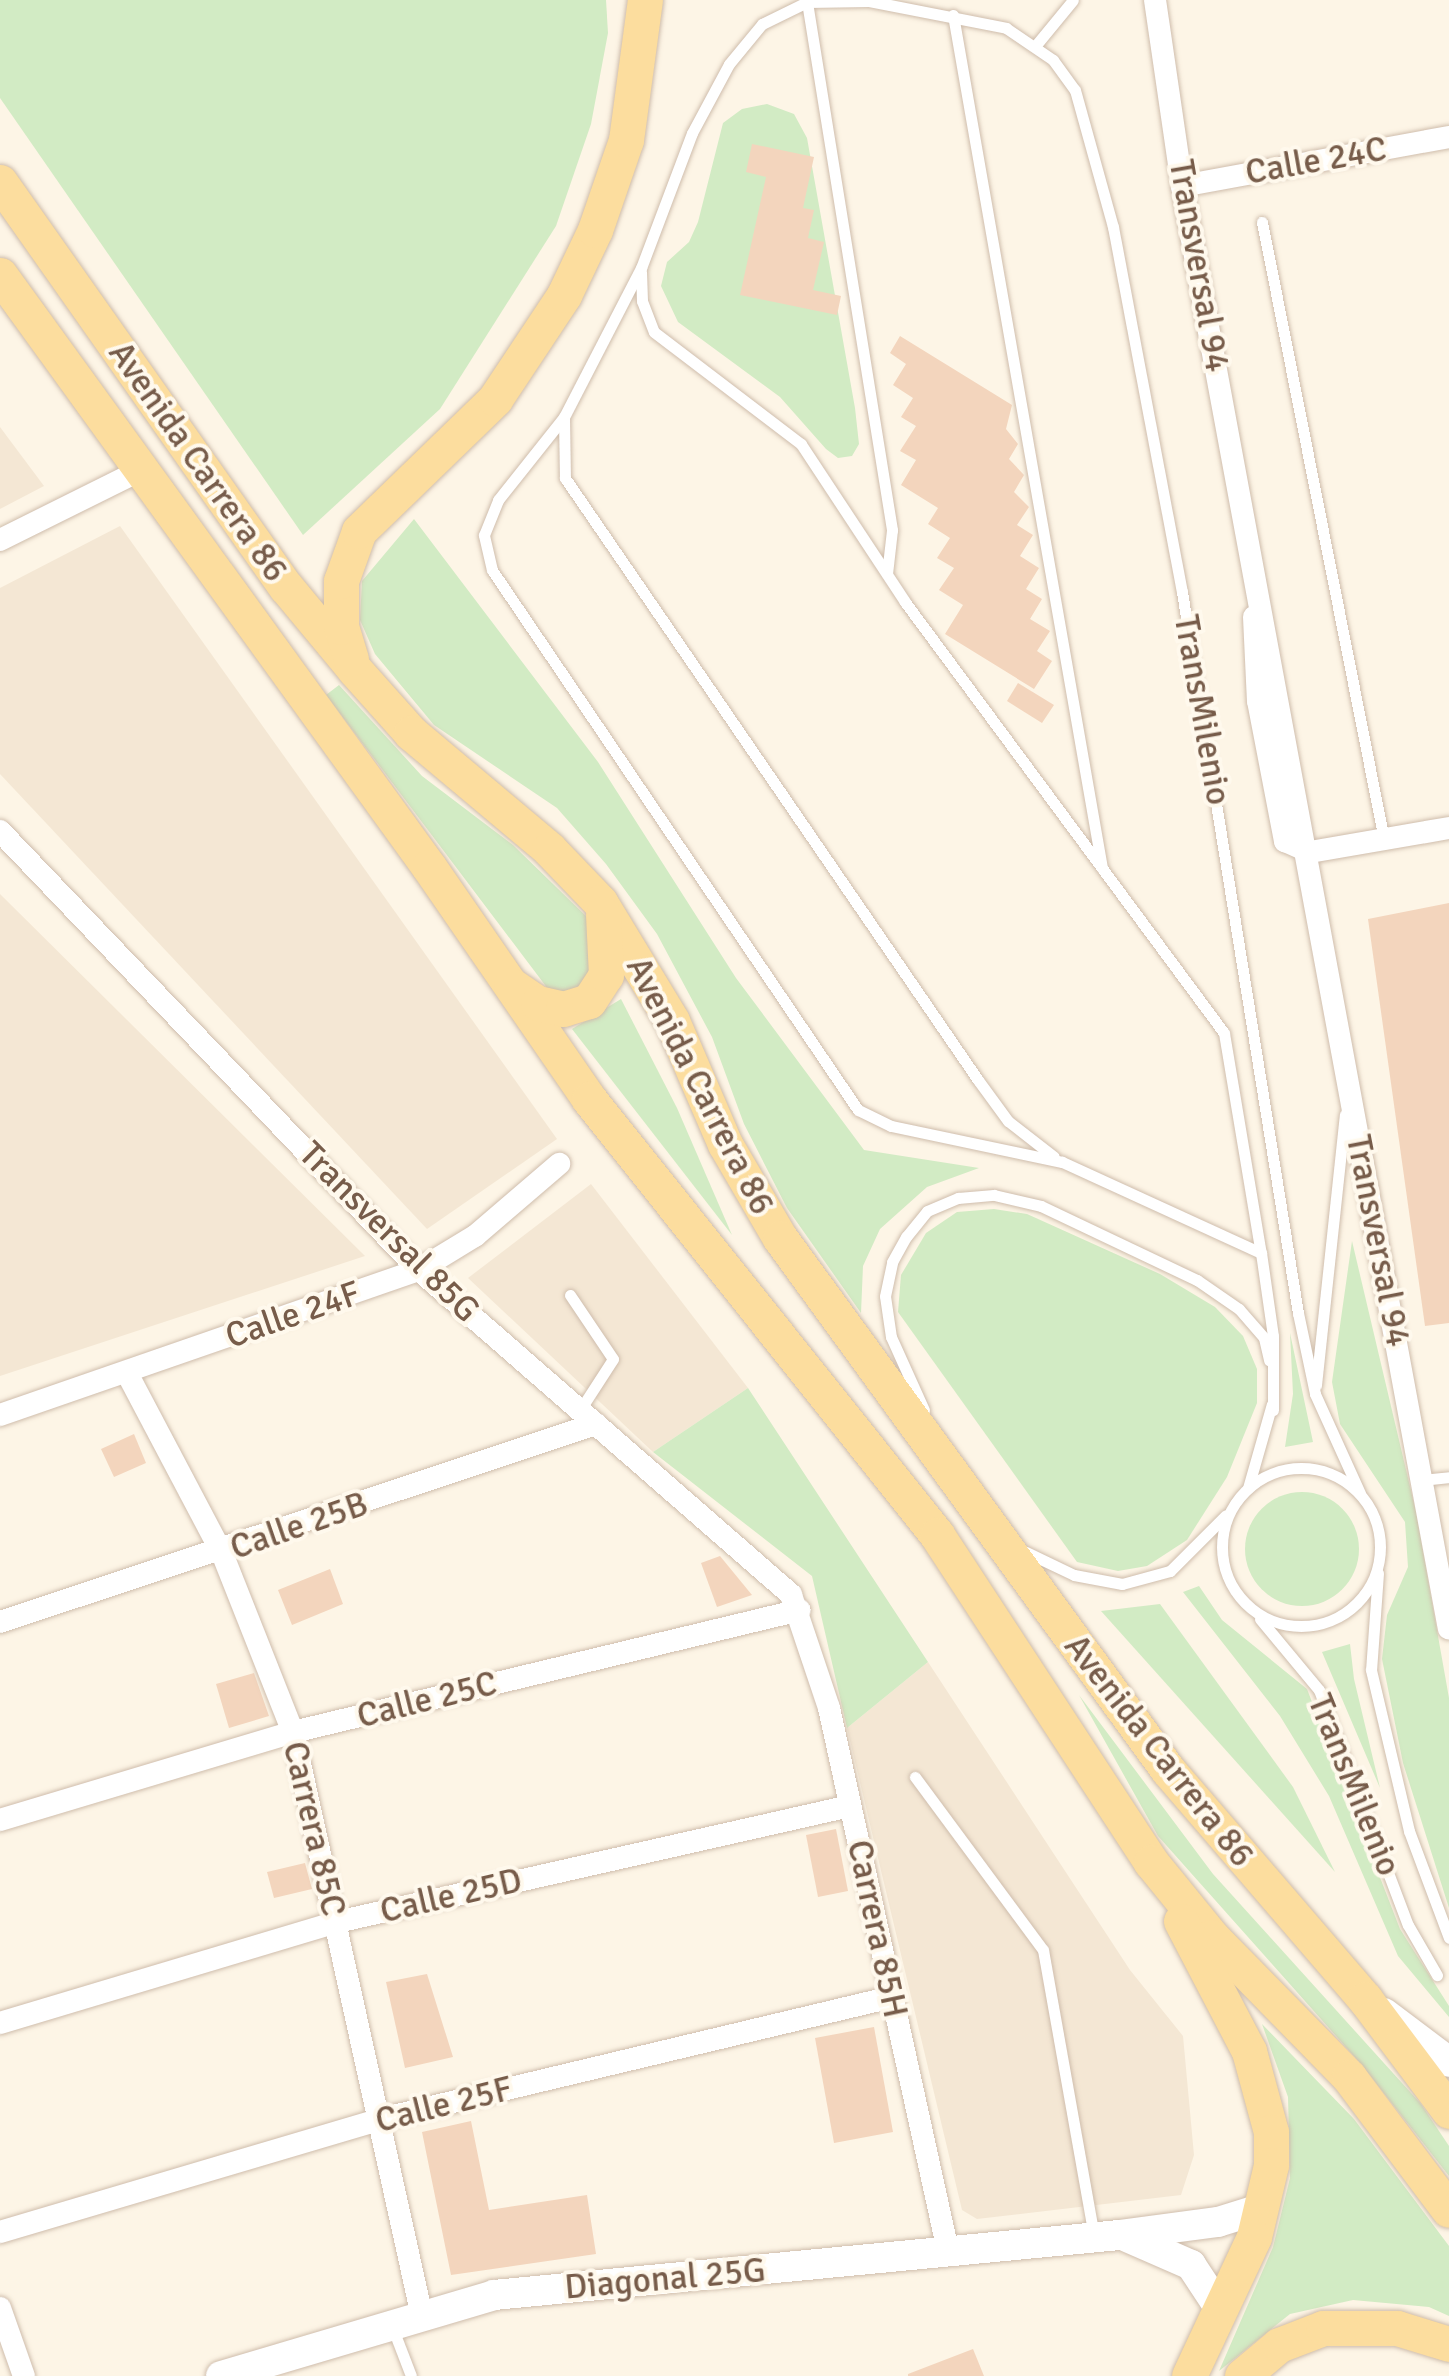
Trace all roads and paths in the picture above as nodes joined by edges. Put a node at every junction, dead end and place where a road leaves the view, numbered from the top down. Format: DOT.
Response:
graph roads {
  1 [pos="646,0"];
  2 [pos="1055,0"];
  3 [pos="1073,0"];
  4 [pos="1155,0"];
  5 [pos="807,2"];
  6 [pos="1062,13"];
  7 [pos="952,15"];
  8 [pos="1036,45"];
  9 [pos="1449,137"];
  10 [pos="0,182"];
  11 [pos="1182,186"];
  12 [pos="1262,222"];
  13 [pos="641,268"];
  14 [pos="0,276"];
  15 [pos="564,417"];
  16 [pos="137,472"];
  17 [pos="0,540"];
  18 [pos="887,574"];
  19 [pos="354,669"];
  20 [pos="1449,828"];
  21 [pos="0,831"];
  22 [pos="1384,840"];
  23 [pos="1310,852"];
  24 [pos="1102,870"];
  25 [pos="600,902"];
  26 [pos="502,978"];
  27 [pos="1348,1070"];
  28 [pos="1062,1162"];
  29 [pos="559,1164"];
  30 [pos="1261,1253"];
  31 [pos="419,1270"];
  32 [pos="570,1295"];
  33 [pos="127,1374"];
  34 [pos="1314,1394"];
  35 [pos="1272,1410"];
  36 [pos="0,1415"];
  37 [pos="588,1417"];
  38 [pos="951,1469"];
  39 [pos="1449,1477"];
  40 [pos="1422,1480"];
  41 [pos="1248,1488"];
  42 [pos="1360,1494"];
  43 [pos="1232,1508"];
  44 [pos="996,1529"];
  45 [pos="222,1553"];
  46 [pos="1378,1564"];
  47 [pos="1251,1608"];
  48 [pos="800,1610"];
  49 [pos="0,1622"];
  50 [pos="1449,1629"];
  51 [pos="293,1732"];
  52 [pos="915,1777"];
  53 [pos="850,1806"];
  54 [pos="0,1820"];
  55 [pos="1150,1862"];
  56 [pos="336,1922"];
  57 [pos="1449,1938"];
  58 [pos="1436,1975"];
  59 [pos="892,1998"];
  60 [pos="1365,1999"];
  61 [pos="0,2023"];
  62 [pos="1449,2062"];
  63 [pos="1449,2111"];
  64 [pos="380,2119"];
  65 [pos="1263,2208"];
  66 [pos="1449,2210"];
  67 [pos="0,2232"];
  68 [pos="1107,2236"];
  69 [pos="948,2251"];
  70 [pos="0,2308"];
  71 [pos="1220,2310"];
  72 [pos="421,2312"];
  73 [pos="391,2322"];
  74 [pos="1449,2344"];
  75 [pos="24,2376"];
  76 [pos="221,2376"];
  77 [pos="411,2376"];
  78 [pos="1189,2376"];
  79 [pos="1242,2376"];
  1 -- 19 [label="main road"];
  2 -- 6 [label="lane"];
  3 -- 6 [label="lane"];
  4 -- 11 [label="street, Transversal 94"];
  5 -- 7 [label="lane, TransMilenio"];
  5 -- 13 [label="lane, TransMilenio"];
  5 -- 18 [label="lane"];
  6 -- 8 [label="lane"];
  7 -- 8 [label="lane, TransMilenio"];
  7 -- 24 [label="lane, TransMilenio"];
  8 -- 34 [label="lane, TransMilenio"];
  9 -- 11 [label="street, Calle 24C"];
  10 -- 19 [label="main road, Avenida Carrera 86"];
  11 -- 23 [label="street, Transversal 94"];
  12 -- 22 [label="lane"];
  13 -- 15 [label="lane, TransMilenio"];
  13 -- 18 [label="lane, TransMilenio"];
  14 -- 16 [label="main road, Avenida Carrera 86"];
  15 -- 28 [label="lane, TransMilenio"];
  15 -- 28 [label="lane, TransMilenio"];
  16 -- 17 [label="street"];
  16 -- 26 [label="main road, Avenida Carrera 86"];
  18 -- 24 [label="lane, TransMilenio"];
  19 -- 25 [label="main road, Avenida Carrera 86"];
  20 -- 22 [label="street"];
  21 -- 31 [label="street, Transversal 85G"];
  22 -- 23 [label="street"];
  23 -- 27 [label="street, Transversal 94"];
  24 -- 30 [label="lane, TransMilenio"];
  25 -- 26 [label="main road"];
  25 -- 38 [label="main road, Avenida Carrera 86"];
  26 -- 55 [label="main road, Avenida Carrera 86"];
  27 -- 34 [label="lane"];
  27 -- 40 [label="street, Transversal 94"];
  28 -- 30 [label="lane, TransMilenio"];
  29 -- 31 [label="street, Calle 24F"];
  30 -- 35 [label="lane, TransMilenio"];
  31 -- 33 [label="street, Calle 24F"];
  31 -- 37 [label="street, Transversal 85G"];
  32 -- 37 [label="lane"];
  33 -- 36 [label="street, Calle 24F"];
  33 -- 45 [label="street, Carrera 85C"];
  34 -- 42 [label="lane, TransMilenio"];
  35 -- 38 [label="lane, TransMilenio"];
  35 -- 41 [label="lane, TransMilenio"];
  37 -- 45 [label="street, Calle 25B"];
  37 -- 48 [label="street, Transversal 85G"];
  38 -- 44 [label="main road, Avenida Carrera 86"];
  39 -- 40 [label="lane"];
  40 -- 50 [label="street, Transversal 94"];
  41 -- 42 [label="lane"];
  41 -- 43 [label="lane"];
  42 -- 46 [label="lane"];
  43 -- 44 [label="lane"];
  43 -- 47 [label="lane"];
  44 -- 60 [label="main road, Avenida Carrera 86"];
  45 -- 49 [label="street, Calle 25B"];
  45 -- 51 [label="street, Carrera 85C"];
  46 -- 47 [label="lane"];
  46 -- 57 [label="lane, TransMilenio"];
  47 -- 58 [label="lane, TransMilenio"];
  48 -- 51 [label="street, Calle 25C"];
  48 -- 53 [label="street, Carrera 85H"];
  51 -- 54 [label="street, Calle 25C"];
  51 -- 56 [label="street, Carrera 85C"];
  52 -- 68 [label="lane"];
  53 -- 56 [label="street, Calle 25D"];
  53 -- 59 [label="street, Carrera 85H"];
  55 -- 65 [label="main road"];
  55 -- 66 [label="main road, Avenida Carrera 86"];
  56 -- 61 [label="street, Calle 25D"];
  56 -- 64 [label="street, Carrera 85C"];
  59 -- 64 [label="street, Calle 25F"];
  59 -- 69 [label="street, Carrera 85H"];
  60 -- 62 [label="street"];
  60 -- 63 [label="main road, Avenida Carrera 86"];
  64 -- 67 [label="street, Calle 25F"];
  64 -- 72 [label="street, Carrera 85C"];
  65 -- 68 [label="street, Diagonal 25G"];
  65 -- 71 [label="main road"];
  68 -- 69 [label="street, Diagonal 25G"];
  68 -- 71 [label="street, Diagonal 25G"];
  69 -- 72 [label="street, Diagonal 25G"];
  70 -- 75 [label="street"];
  71 -- 78 [label="main road"];
  72 -- 73 [label="street, Diagonal 25G"];
  73 -- 76 [label="street, Diagonal 25G"];
  73 -- 77 [label="lane"];
  74 -- 79 [label="main road"];
}
